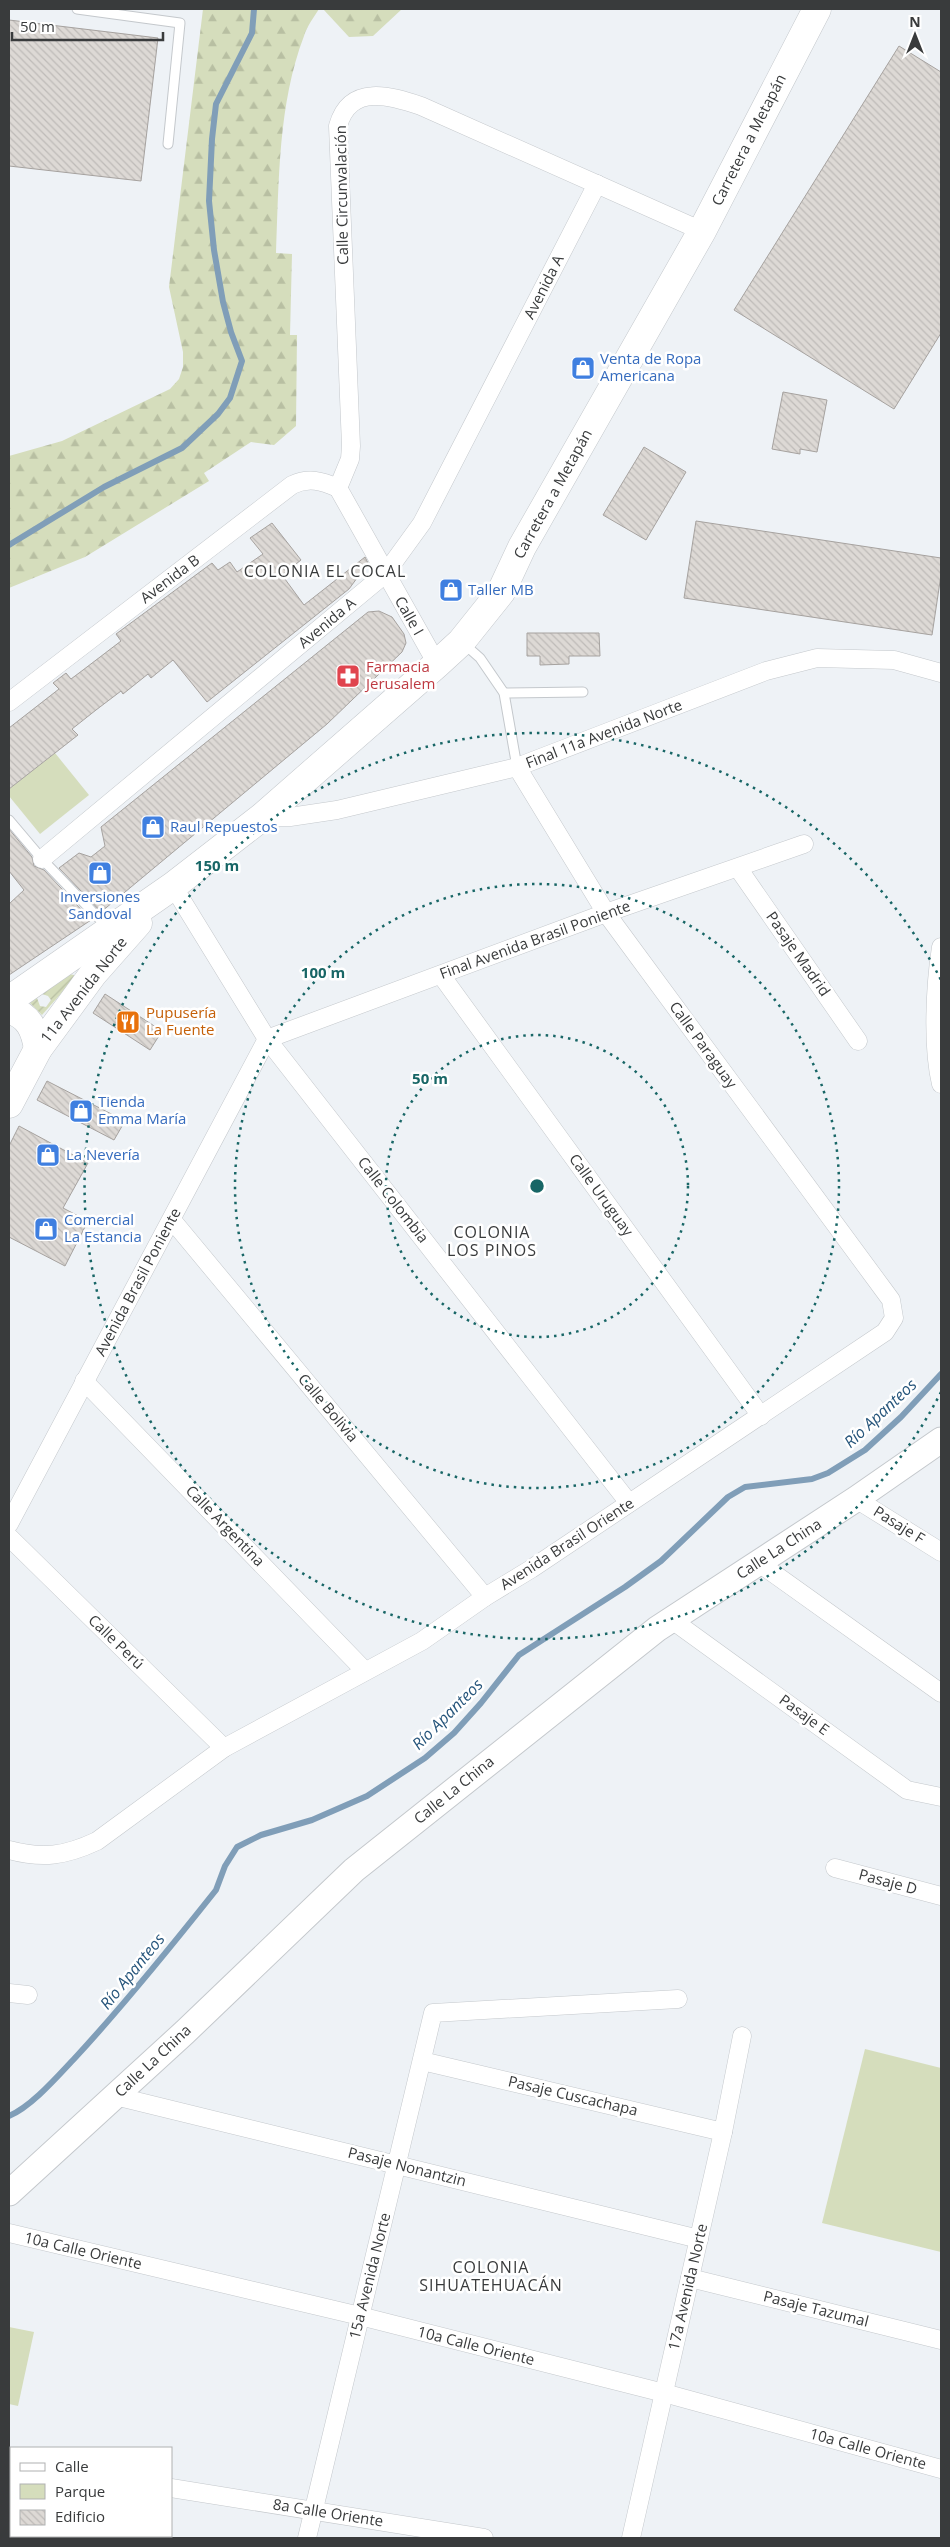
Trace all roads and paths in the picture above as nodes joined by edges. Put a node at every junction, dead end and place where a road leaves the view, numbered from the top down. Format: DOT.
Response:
graph roads {
  1 [pos="77,9"];
  2 [pos="817,9"];
  3 [pos="168,144"];
  4 [pos="597,184"];
  5 [pos="702,231"];
  6 [pos="338,488"];
  7 [pos="386,574"];
  8 [pos="461,642"];
  9 [pos="437,664"];
  10 [pos="941,673"];
  11 [pos="583,692"];
  12 [pos="504,693"];
  13 [pos="9,702"];
  14 [pos="517,767"];
  15 [pos="262,817"];
  16 [pos="9,820"];
  17 [pos="804,844"];
  18 [pos="42,859"];
  19 [pos="738,868"];
  20 [pos="173,886"];
  21 [pos="606,913"];
  22 [pos="110,930"];
  23 [pos="941,947"];
  24 [pos="939,974"];
  25 [pos="441,975"];
  26 [pos="9,1000"];
  27 [pos="9,1010"];
  28 [pos="267,1039"];
  29 [pos="858,1041"];
  30 [pos="38,1049"];
  31 [pos="941,1084"];
  32 [pos="9,1104"];
  33 [pos="172,1220"];
  34 [pos="894,1318"];
  35 [pos="84,1381"];
  36 [pos="761,1416"];
  37 [pos="936,1450"];
  38 [pos="856,1499"];
  39 [pos="629,1503"];
  40 [pos="9,1524"];
  41 [pos="9,1537"];
  42 [pos="941,1552"];
  43 [pos="759,1563"];
  44 [pos="485,1597"];
  45 [pos="672,1620"];
  46 [pos="365,1671"];
  47 [pos="941,1693"];
  48 [pos="224,1748"];
  49 [pos="941,1797"];
  50 [pos="9,1850"];
  51 [pos="836,1868"];
  52 [pos="941,1896"];
  53 [pos="9,1993"];
  54 [pos="28,1995"];
  55 [pos="678,1999"];
  56 [pos="742,2036"];
  57 [pos="422,2061"];
  58 [pos="115,2096"];
  59 [pos="723,2132"];
  60 [pos="398,2164"];
  61 [pos="9,2193"];
  62 [pos="9,2233"];
  63 [pos="699,2239"];
  64 [pos="690,2278"];
  65 [pos="360,2316"];
  66 [pos="941,2340"];
  67 [pos="664,2392"];
  68 [pos="941,2469"];
  69 [pos="172,2488"];
  70 [pos="312,2511"];
  71 [pos="461,2536"];
  72 [pos="306,2538"];
  73 [pos="484,2538"];
  74 [pos="631,2538"];
  1 -- 3 [label="lane"];
  2 -- 5 [label="main road, Carretera a Metapán"];
  4 -- 5 [label="street, Calle Circunvalación"];
  4 -- 6 [label="street, Calle Circunvalación"];
  4 -- 7 [label="street, Avenida A"];
  5 -- 8 [label="main road, Carretera a Metapán"];
  6 -- 7 [label="street, Calle I"];
  6 -- 13 [label="street, Avenida B"];
  7 -- 9 [label="street, Calle I"];
  7 -- 18 [label="street, Avenida A"];
  8 -- 9 [label="main road, Carretera a Metapán"];
  8 -- 12 [label="lane"];
  9 -- 15 [label="main road, Carretera a Metapán"];
  10 -- 14 [label="street, Final 11a Avenida Norte"];
  11 -- 12 [label="lane"];
  12 -- 14 [label="lane"];
  14 -- 15 [label="street, Final 11a Avenida Norte"];
  14 -- 21 [label="street, Calle Paraguay"];
  15 -- 20 [label="main road, Carretera a Metapán"];
  16 -- 18 [label="lane"];
  17 -- 19 [label="street, Final Avenida Brasil Poniente"];
  18 -- 22 [label="lane"];
  19 -- 21 [label="street, Final Avenida Brasil Poniente"];
  19 -- 29 [label="street, Pasaje Madrid"];
  20 -- 22 [label="main road"];
  20 -- 28 [label="street, Calle Colombia"];
  20 -- 30 [label="main road, 11a Avenida Norte"];
  21 -- 25 [label="street, Final Avenida Brasil Poniente"];
  21 -- 34 [label="street, Calle Paraguay"];
  22 -- 26 [label="main road"];
  23 -- 24 [label="street"];
  24 -- 31 [label="street"];
  25 -- 28 [label="street, Final Avenida Brasil Poniente"];
  25 -- 36 [label="street, Calle Uruguay"];
  27 -- 30 [label="main road"];
  28 -- 33 [label="street, Avenida Brasil Poniente"];
  28 -- 39 [label="street, Calle Colombia"];
  30 -- 32 [label="main road, 11a Avenida Norte"];
  33 -- 35 [label="street, Avenida Brasil Poniente"];
  33 -- 44 [label="street, Calle Bolivia"];
  34 -- 36 [label="street, Avenida Brasil Oriente"];
  35 -- 40 [label="street, Avenida Brasil Poniente"];
  35 -- 46 [label="street, Calle Argentina"];
  36 -- 39 [label="street, Avenida Brasil Oriente"];
  37 -- 38 [label="main road, Calle La China"];
  38 -- 42 [label="street, Pasaje F"];
  38 -- 43 [label="main road, Calle La China"];
  39 -- 44 [label="street, Avenida Brasil Oriente"];
  41 -- 48 [label="street, Calle Perú"];
  43 -- 45 [label="main road, Calle La China"];
  43 -- 47 [label="street"];
  44 -- 46 [label="street, Avenida Brasil Oriente"];
  45 -- 49 [label="street, Pasaje E"];
  45 -- 58 [label="main road, Calle La China"];
  46 -- 48 [label="street, Avenida Brasil Oriente"];
  48 -- 50 [label="street"];
  51 -- 52 [label="street, Pasaje D"];
  53 -- 54 [label="street"];
  55 -- 57 [label="street, 15a Avenida Norte"];
  56 -- 59 [label="street, 17a Avenida Norte"];
  57 -- 59 [label="street, Pasaje Cuscachapa"];
  57 -- 60 [label="street, 15a Avenida Norte"];
  58 -- 60 [label="street, Pasaje Nonantzin"];
  58 -- 61 [label="main road, Calle La China"];
  59 -- 63 [label="street, 17a Avenida Norte"];
  60 -- 63 [label="street, Pasaje Nonantzin"];
  60 -- 65 [label="street, 15a Avenida Norte"];
  62 -- 65 [label="street, 10a Calle Oriente"];
  63 -- 64 [label="street, 17a Avenida Norte"];
  64 -- 66 [label="street, Pasaje Tazumal"];
  64 -- 67 [label="street, 17a Avenida Norte"];
  65 -- 67 [label="street, 10a Calle Oriente"];
  65 -- 70 [label="street, 15a Avenida Norte"];
  67 -- 68 [label="street, 10a Calle Oriente"];
  67 -- 74 [label="street, 17a Avenida Norte"];
  69 -- 70 [label="street, 8a Calle Oriente"];
  70 -- 71 [label="street, 8a Calle Oriente"];
  70 -- 72 [label="street, 15a Avenida Norte"];
  71 -- 73 [label="street, 8a Calle Oriente"];
}
